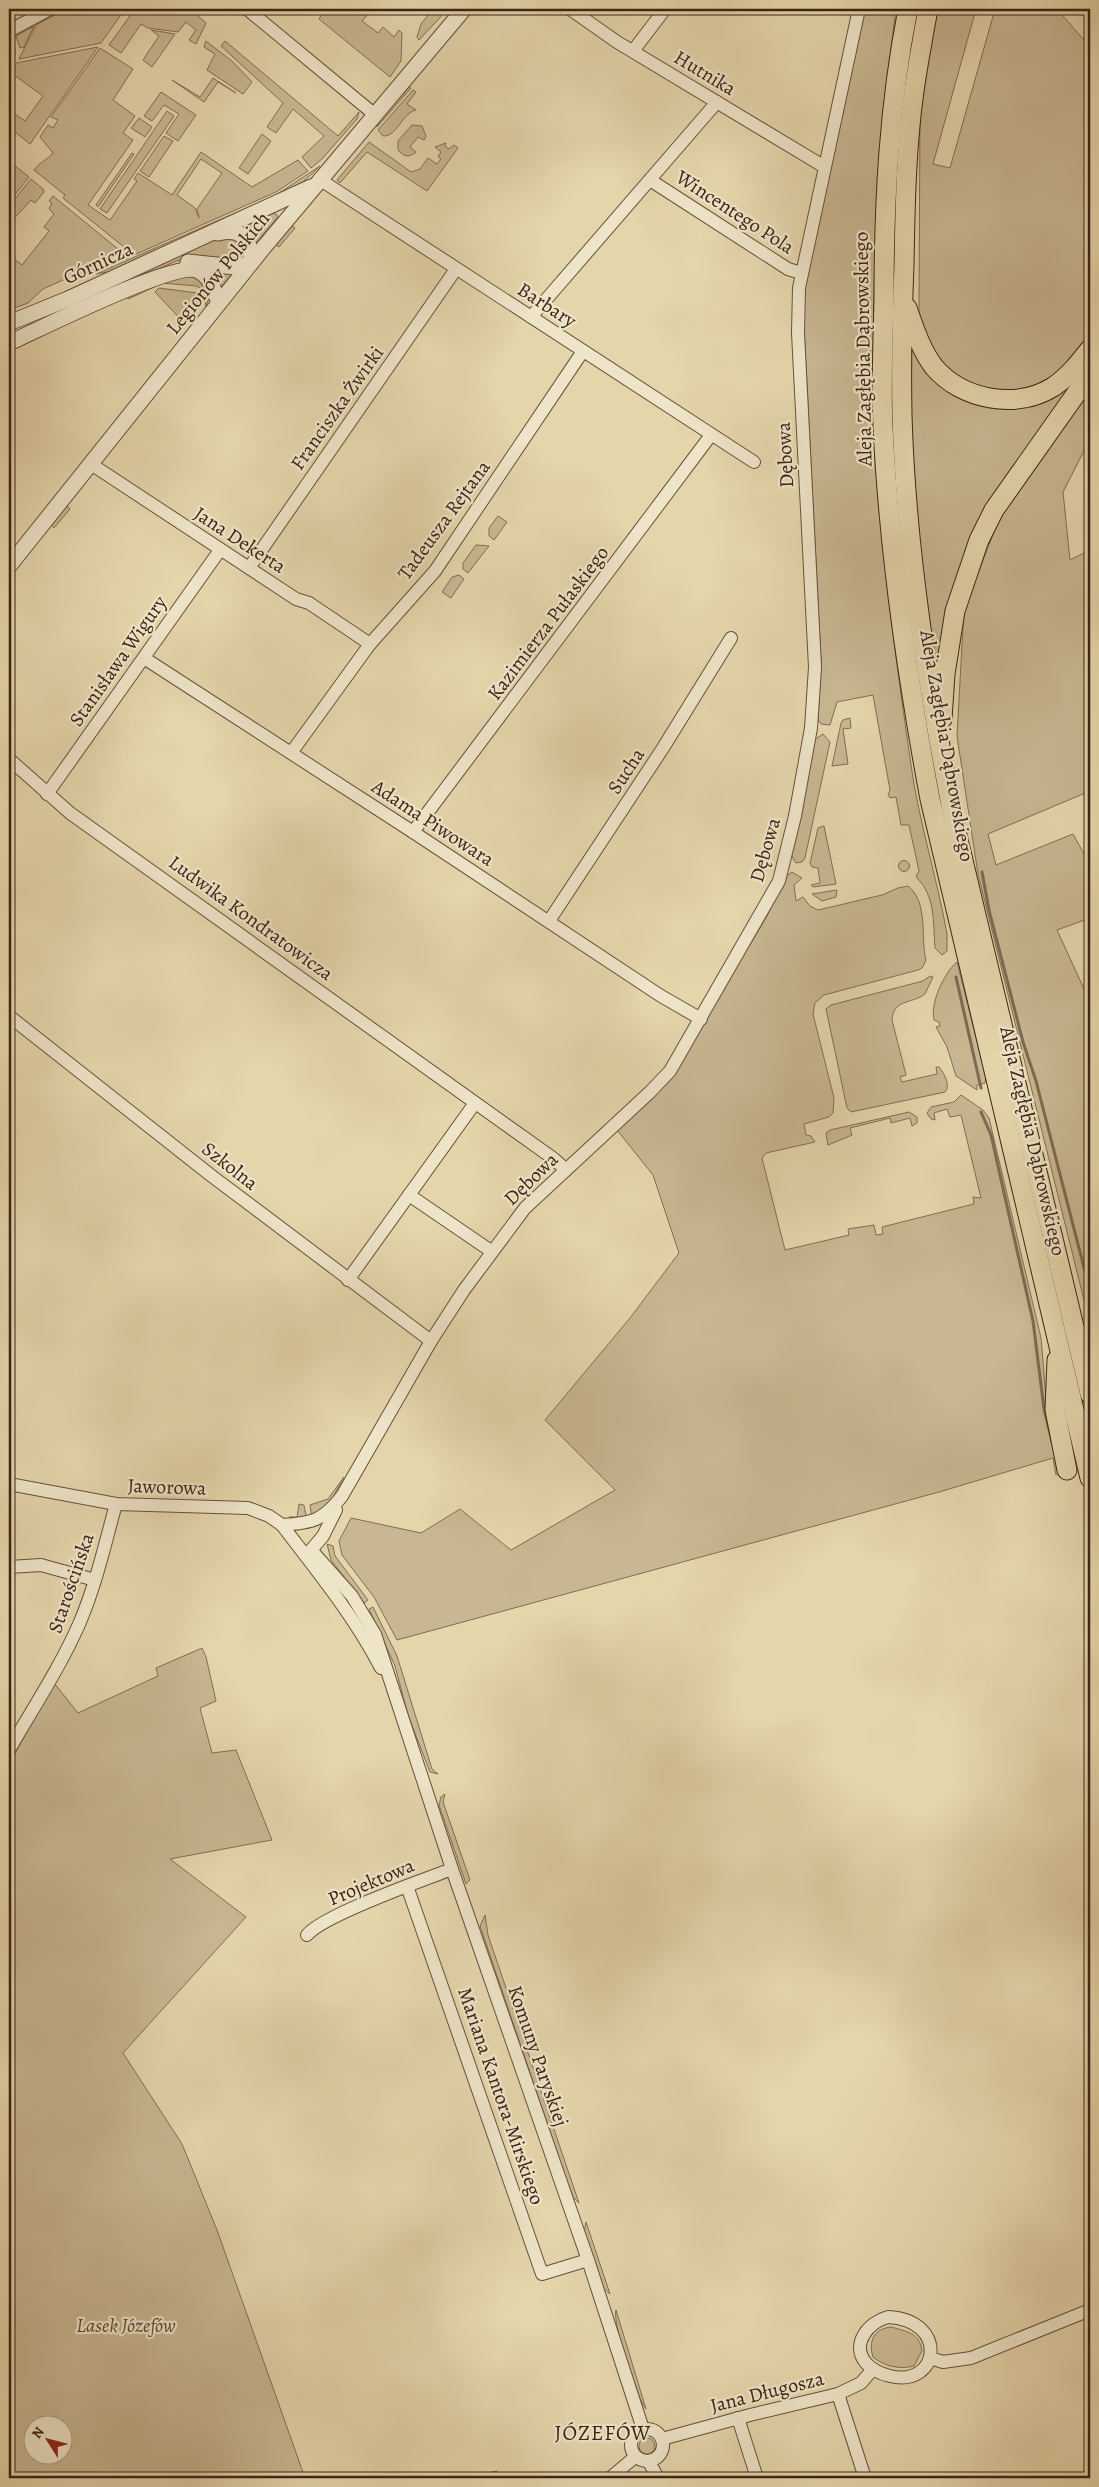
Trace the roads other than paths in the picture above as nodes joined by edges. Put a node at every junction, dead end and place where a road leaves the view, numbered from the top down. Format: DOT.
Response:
graph roads {
  1 [pos="50,9"];
  2 [pos="247,9"];
  3 [pos="464,9"];
  4 [pos="570,9"];
  5 [pos="665,9"];
  6 [pos="859,9"];
  7 [pos="928,9"];
  8 [pos="907,10"];
  9 [pos="9,31"];
  10 [pos="633,51"];
  11 [pos="718,102"];
  12 [pos="374,114"];
  13 [pos="823,166"];
  14 [pos="650,180"];
  15 [pos="317,182"];
  16 [pos="204,237"];
  17 [pos="250,263"];
  18 [pos="456,269"];
  19 [pos="801,273"];
  20 [pos="146,282"];
  21 [pos="903,297"];
  22 [pos="219,303"];
  23 [pos="531,317"];
  24 [pos="9,323"];
  25 [pos="9,343"];
  26 [pos="1090,349"];
  27 [pos="583,351"];
  28 [pos="1090,374"];
  29 [pos="711,435"];
  30 [pos="754,462"];
  31 [pos="90,464"];
  32 [pos="220,550"];
  33 [pos="9,566"];
  34 [pos="249,568"];
  35 [pos="731,638"];
  36 [pos="370,644"];
  37 [pos="144,658"];
  38 [pos="940,748"];
  39 [pos="291,753"];
  40 [pos="9,759"];
  41 [pos="47,794"];
  42 [pos="413,832"];
  43 [pos="549,921"];
  44 [pos="9,1016"];
  45 [pos="701,1018"];
  46 [pos="476,1103"];
  47 [pos="566,1170"];
  48 [pos="409,1195"];
  49 [pos="491,1251"];
  50 [pos="348,1280"];
  51 [pos="431,1341"];
  52 [pos="1058,1344"];
  53 [pos="1090,1394"];
  54 [pos="1067,1470"];
  55 [pos="1090,1478"];
  56 [pos="9,1484"];
  57 [pos="342,1496"];
  58 [pos="116,1504"];
  59 [pos="282,1525"];
  60 [pos="309,1553"];
  61 [pos="9,1567"];
  62 [pos="95,1580"];
  63 [pos="9,1750"];
  64 [pos="452,1869"];
  65 [pos="407,1886"];
  66 [pos="307,1935"];
  67 [pos="588,2260"];
  68 [pos="1090,2310"];
  69 [pos="930,2358"];
  70 [pos="873,2369"];
  71 [pos="838,2394"];
  72 [pos="738,2418"];
  73 [pos="642,2429"];
  74 [pos="662,2439"];
  75 [pos="635,2457"];
  76 [pos="649,2462"];
  77 [pos="610,2478"];
  78 [pos="658,2478"];
  79 [pos="757,2478"];
  80 [pos="865,2478"];
  1 -- 9 [label="street"];
  2 -- 12 [label="street"];
  3 -- 12 [label="street, Legionów Polskich"];
  4 -- 10 [label="street, Hutnika"];
  5 -- 10 [label="street"];
  6 -- 13 [label="street, Dębowa"];
  7 -- 21 [label="main road, Aleja Zagłębia Dąbrowskiego"];
  8 -- 52 [label="main road, Aleja Zagłębia Dąbrowskiego"];
  10 -- 11 [label="street, Hutnika"];
  11 -- 13 [label="street, Hutnika"];
  11 -- 14 [label="street, Wincentego Pola"];
  12 -- 15 [label="street, Legionów Polskich"];
  13 -- 19 [label="street, Dębowa"];
  14 -- 19 [label="street, Wincentego Pola"];
  14 -- 23 [label="street, Wincentego Pola"];
  15 -- 16 [label="street, Górnicza"];
  15 -- 17 [label="street, Legionów Polskich"];
  15 -- 18 [label="street, Barbary"];
  16 -- 17 [label="street, Górnicza"];
  16 -- 24 [label="street, Górnicza"];
  17 -- 20 [label="street, Górnicza"];
  17 -- 22 [label="street, Legionów Polskich"];
  18 -- 23 [label="street, Barbary"];
  18 -- 34 [label="street, Franciszka Żwirki"];
  19 -- 45 [label="street, Dębowa"];
  20 -- 22 [label="street, Górnicza"];
  20 -- 25 [label="street, Górnicza"];
  21 -- 26 [label="main road"];
  21 -- 38 [label="main road, Aleja Zagłębia Dąbrowskiego"];
  22 -- 31 [label="street, Legionów Polskich"];
  23 -- 27 [label="street, Barbary"];
  27 -- 29 [label="street, Barbary"];
  27 -- 36 [label="street, Tadeusza Rejtana"];
  28 -- 38 [label="main road"];
  29 -- 30 [label="street, Barbary"];
  29 -- 42 [label="street, Kazimierza Pułaskiego"];
  31 -- 32 [label="street, Jana Dekerta"];
  31 -- 33 [label="street, Legionów Polskich"];
  32 -- 34 [label="street, Jana Dekerta"];
  32 -- 37 [label="street, Stanisława Wigury"];
  34 -- 36 [label="street, Jana Dekerta"];
  35 -- 43 [label="street, Sucha"];
  36 -- 39 [label="street, Tadeusza Rejtana"];
  37 -- 39 [label="street, Adama Piwowara"];
  37 -- 41 [label="street, Stanisława Wigury"];
  38 -- 53 [label="main road, Aleja Zagłębia Dąbrowskiego"];
  39 -- 42 [label="street, Adama Piwowara"];
  40 -- 41 [label="street, Ludwika Kondratowicza"];
  41 -- 46 [label="street, Ludwika Kondratowicza"];
  42 -- 43 [label="street, Adama Piwowara"];
  43 -- 45 [label="street, Adama Piwowara"];
  44 -- 50 [label="street, Szkolna"];
  45 -- 47 [label="street, Dębowa"];
  46 -- 47 [label="street, Ludwika Kondratowicza"];
  46 -- 48 [label="street"];
  47 -- 49 [label="street, Dębowa"];
  48 -- 49 [label="street"];
  48 -- 50 [label="street"];
  49 -- 51 [label="street, Dębowa"];
  50 -- 51 [label="street, Szkolna"];
  51 -- 57 [label="street, Dębowa"];
  52 -- 54 [label="main road"];
  52 -- 55 [label="main road, Aleja Zagłębia Dąbrowskiego"];
  56 -- 58 [label="street, Jaworowa"];
  57 -- 59 [label="street, Dębowa"];
  57 -- 60 [label="street"];
  58 -- 59 [label="street, Jaworowa"];
  58 -- 62 [label="street, Starościńska"];
  59 -- 60 [label="street, Jaworowa"];
  60 -- 64 [label="street, Komuny Paryskiej"];
  61 -- 62 [label="street"];
  62 -- 63 [label="street, Starościńska"];
  64 -- 65 [label="street, Projektowa"];
  64 -- 67 [label="street, Komuny Paryskiej"];
  65 -- 66 [label="street, Projektowa"];
  65 -- 67 [label="street, Mariana Kantora-Mirskiego"];
  67 -- 73 [label="street, Komuny Paryskiej"];
  68 -- 69 [label="street"];
  69 -- 70 [label="street"];
  69 -- 70 [label="street"];
  70 -- 71 [label="street, Jana Długosza"];
  71 -- 72 [label="street, Jana Długosza"];
  71 -- 80 [label="street"];
  72 -- 74 [label="street, Jana Długosza"];
  72 -- 79 [label="street"];
  73 -- 74 [label="street"];
  73 -- 75 [label="street"];
  74 -- 76 [label="street"];
  75 -- 76 [label="street"];
  75 -- 77 [label="street"];
  76 -- 78 [label="street"];
}
